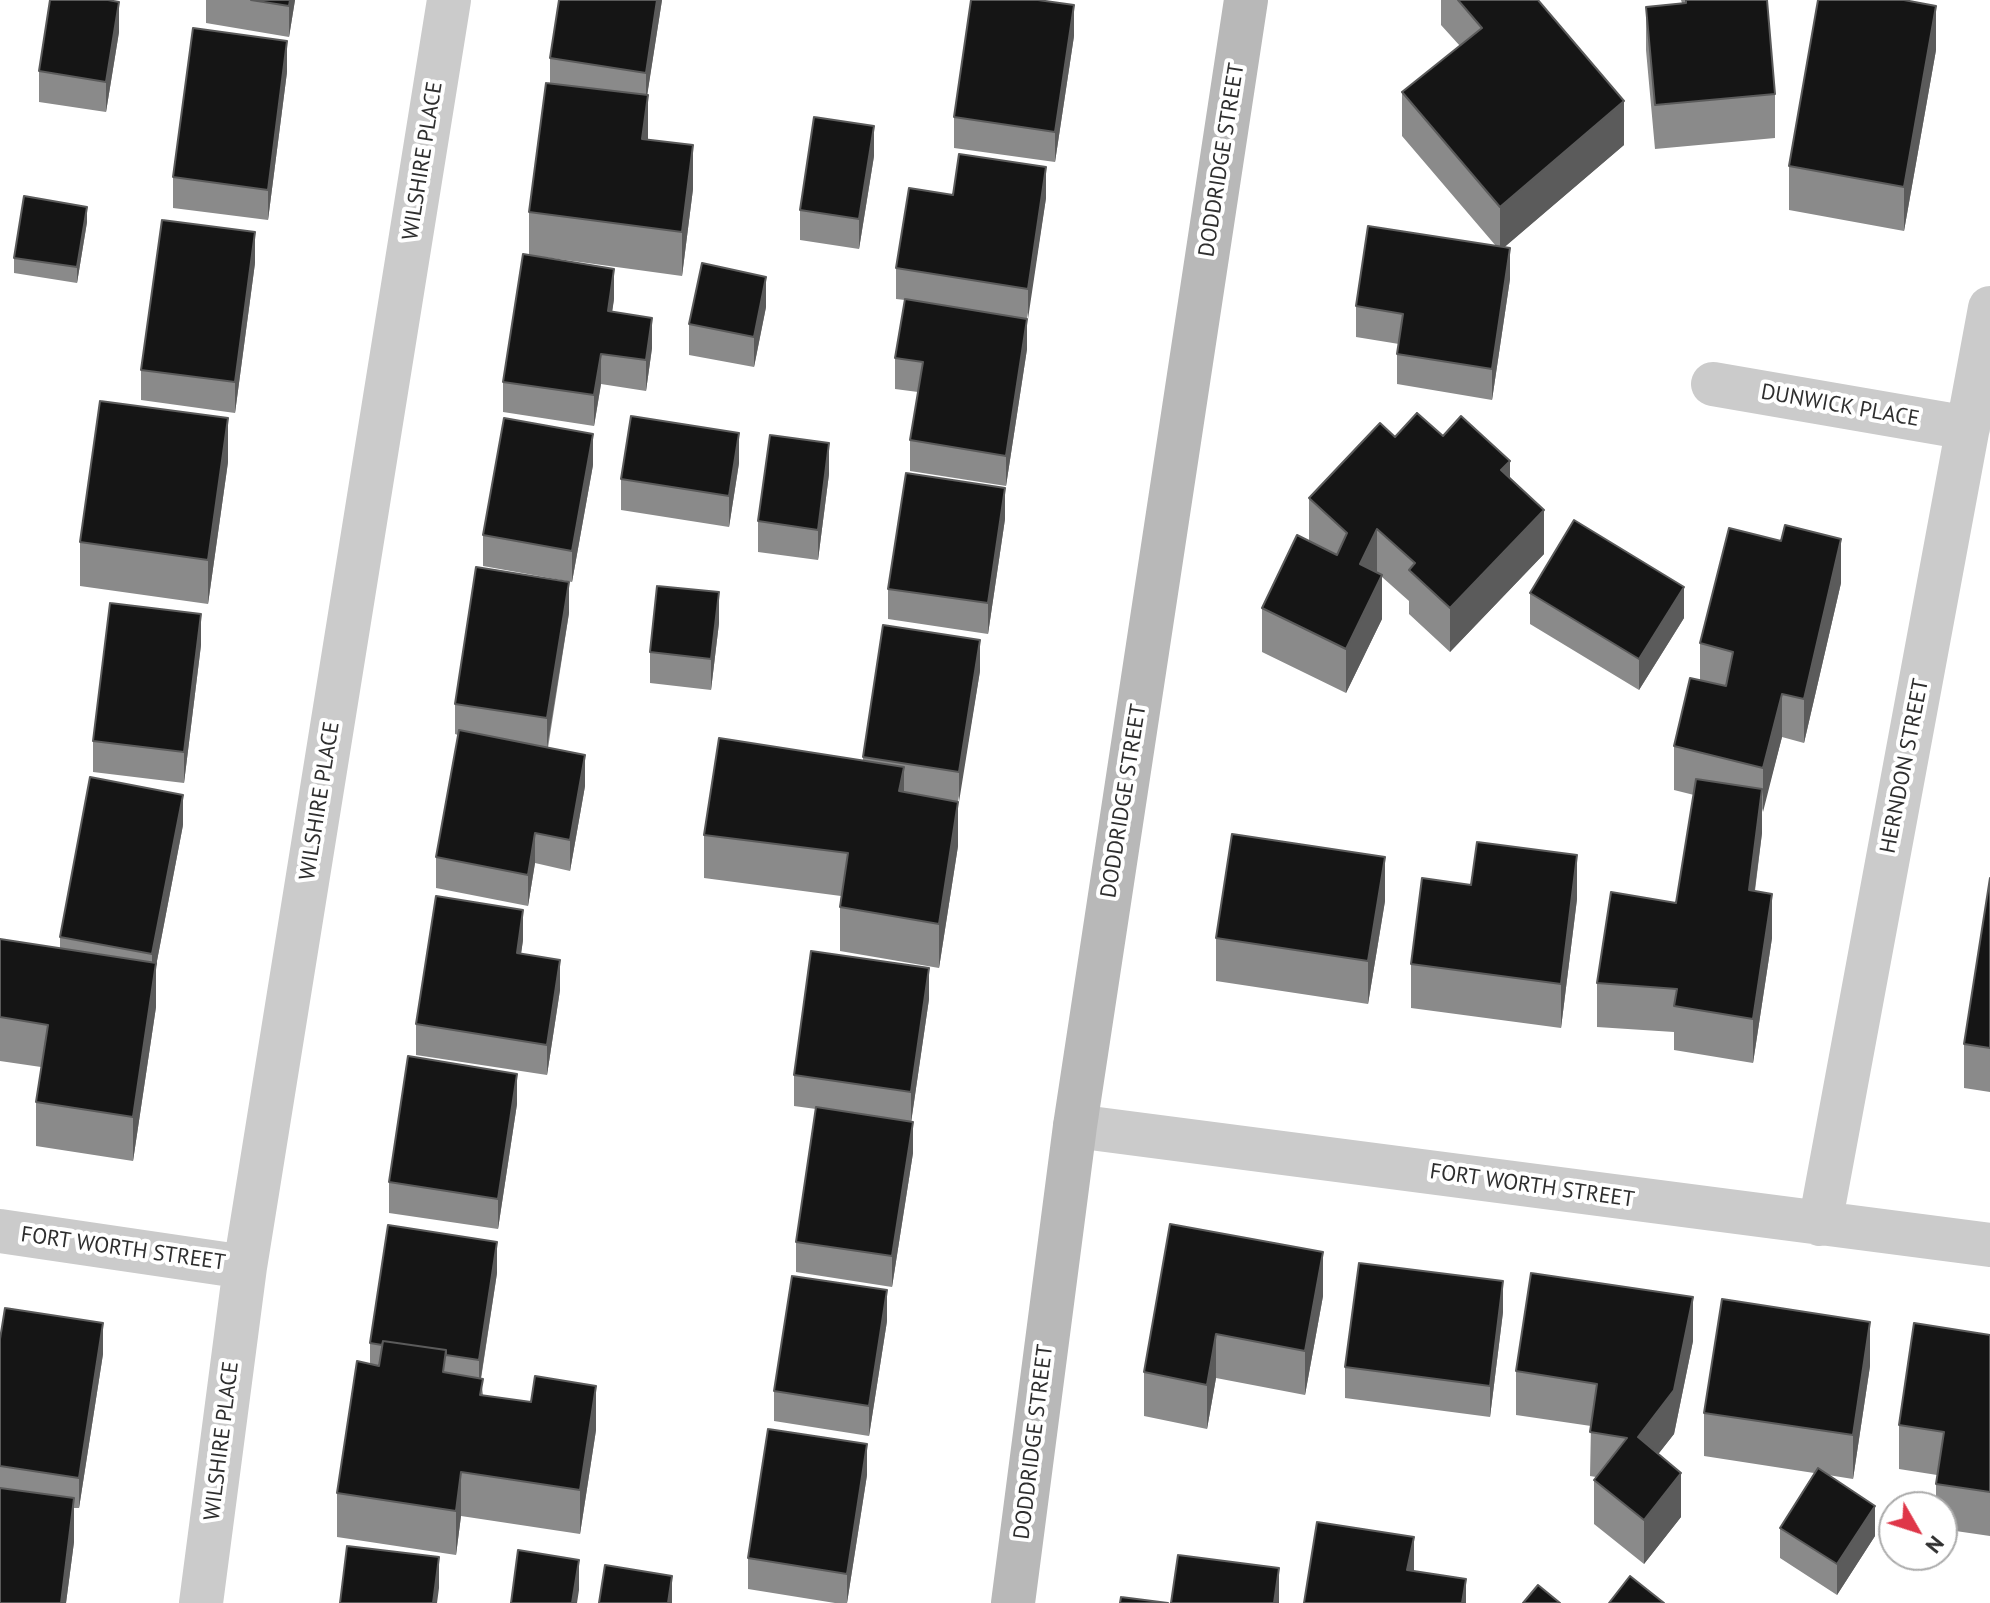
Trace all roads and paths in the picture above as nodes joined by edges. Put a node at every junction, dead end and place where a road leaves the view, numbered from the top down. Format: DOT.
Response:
graph roads {
  1 [pos="449,0"];
  2 [pos="1246,0"];
  3 [pos="1990,308"];
  4 [pos="1713,384"];
  5 [pos="1968,428"];
  6 [pos="1075,1126"];
  7 [pos="1820,1224"];
  8 [pos="0,1231"];
  9 [pos="1990,1245"];
  10 [pos="245,1267"];
  11 [pos="201,1603"];
  12 [pos="1013,1603"];
  1 -- 10 [label="street, WILSHIRE PLACE"];
  2 -- 6 [label="main road, DODDRIDGE STREET"];
  3 -- 5 [label="street, HERNDON STREET"];
  4 -- 5 [label="street, DUNWICK PLACE"];
  5 -- 7 [label="street, HERNDON STREET"];
  6 -- 7 [label="street, FORT WORTH STREET"];
  6 -- 12 [label="main road, DODDRIDGE STREET"];
  7 -- 9 [label="street, FORT WORTH STREET"];
  8 -- 10 [label="street, FORT WORTH STREET"];
  10 -- 11 [label="street, WILSHIRE PLACE"];
}
